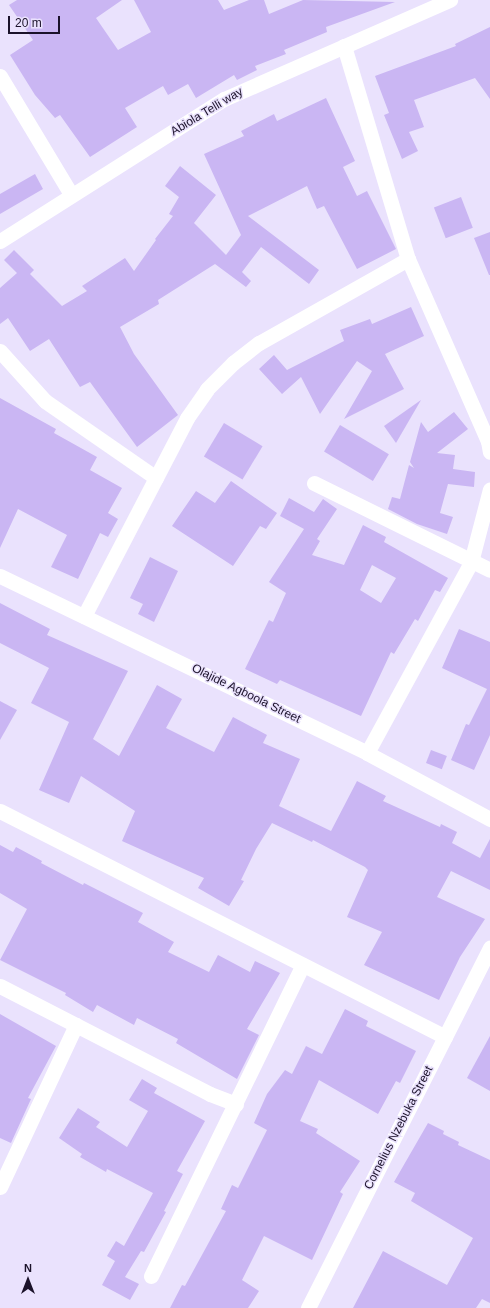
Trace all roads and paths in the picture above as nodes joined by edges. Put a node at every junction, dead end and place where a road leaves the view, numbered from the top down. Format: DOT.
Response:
graph roads {
  1 [pos="450,0"];
  2 [pos="344,46"];
  3 [pos="0,76"];
  4 [pos="71,194"];
  5 [pos="0,241"];
  6 [pos="408,258"];
  7 [pos="0,351"];
  8 [pos="490,452"];
  9 [pos="156,478"];
  10 [pos="314,483"];
  11 [pos="490,489"];
  12 [pos="471,562"];
  13 [pos="490,570"];
  14 [pos="0,576"];
  15 [pos="84,616"];
  16 [pos="367,753"];
  17 [pos="0,811"];
  18 [pos="490,819"];
  19 [pos="490,947"];
  20 [pos="303,965"];
  21 [pos="0,986"];
  22 [pos="76,1025"];
  23 [pos="445,1037"];
  24 [pos="236,1104"];
  25 [pos="4,1168"];
  26 [pos="0,1187"];
  27 [pos="151,1276"];
  28 [pos="308,1308"];
  1 -- 2 [label="street, Abiola Telli way"];
  2 -- 4 [label="street, Abiola Telli way"];
  2 -- 6 [label="street"];
  3 -- 4 [label="street"];
  4 -- 5 [label="street, Abiola Telli way"];
  6 -- 8 [label="street"];
  6 -- 9 [label="street"];
  7 -- 9 [label="street"];
  9 -- 15 [label="street"];
  10 -- 12 [label="street"];
  11 -- 12 [label="street"];
  12 -- 13 [label="street"];
  12 -- 16 [label="street"];
  14 -- 15 [label="street, Olajide Agboola Street"];
  15 -- 16 [label="street, Olajide Agboola Street"];
  16 -- 18 [label="street, Olajide Agboola Street"];
  17 -- 20 [label="street"];
  19 -- 23 [label="street, Cornelius Nzebuka Street"];
  20 -- 23 [label="street"];
  20 -- 24 [label="street"];
  21 -- 22 [label="street"];
  22 -- 24 [label="street"];
  22 -- 25 [label="street"];
  23 -- 28 [label="street, Cornelius Nzebuka Street"];
  24 -- 27 [label="street"];
  25 -- 26 [label="street"];
}
